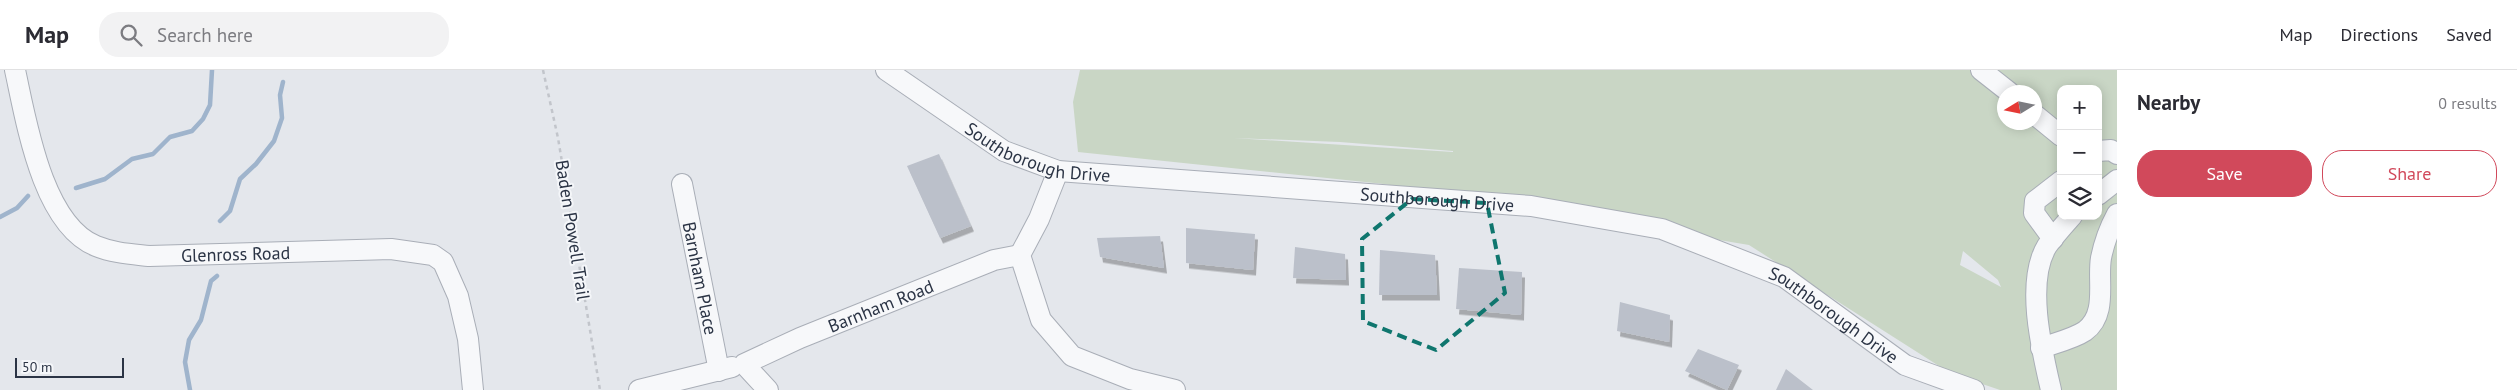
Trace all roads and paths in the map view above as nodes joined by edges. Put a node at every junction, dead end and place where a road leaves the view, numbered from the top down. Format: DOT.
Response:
graph roads {
  1 [pos="15,70"];
  2 [pos="543,70"];
  3 [pos="886,70"];
  4 [pos="1981,70"];
  5 [pos="2000,85"];
  6 [pos="2042,121"];
  7 [pos="2057,133"];
  8 [pos="2102,151"];
  9 [pos="2117,154"];
  10 [pos="1058,171"];
  11 [pos="2117,180"];
  12 [pos="682,184"];
  13 [pos="2057,184"];
  14 [pos="2102,192"];
  15 [pos="2117,214"];
  16 [pos="2069,220"];
  17 [pos="2053,239"];
  18 [pos="1020,255"];
  19 [pos="2041,348"];
  20 [pos="744,364"];
  21 [pos="719,371"];
  22 [pos="473,390"];
  23 [pos="600,390"];
  24 [pos="639,390"];
  25 [pos="768,390"];
  26 [pos="1175,390"];
  27 [pos="1974,390"];
  28 [pos="2051,390"];
  1 -- 22 [label="street, Glenross Road"];
  2 -- 23 [label="path, Baden Powell Trail"];
  3 -- 10 [label="street, Southborough Drive"];
  4 -- 5 [label="street"];
  6 -- 7 [label="street"];
  8 -- 9 [label="street"];
  10 -- 18 [label="street"];
  10 -- 27 [label="street, Southborough Drive"];
  11 -- 14 [label="street"];
  12 -- 21 [label="street, Barnham Place"];
  13 -- 17 [label="street"];
  15 -- 19 [label="street"];
  16 -- 17 [label="street"];
  17 -- 19 [label="street"];
  18 -- 20 [label="street, Barnham Road"];
  18 -- 26 [label="street"];
  19 -- 28 [label="street"];
  20 -- 21 [label="street, Barnham Road"];
  20 -- 25 [label="street"];
  21 -- 24 [label="street, Barnham Road"];
}
